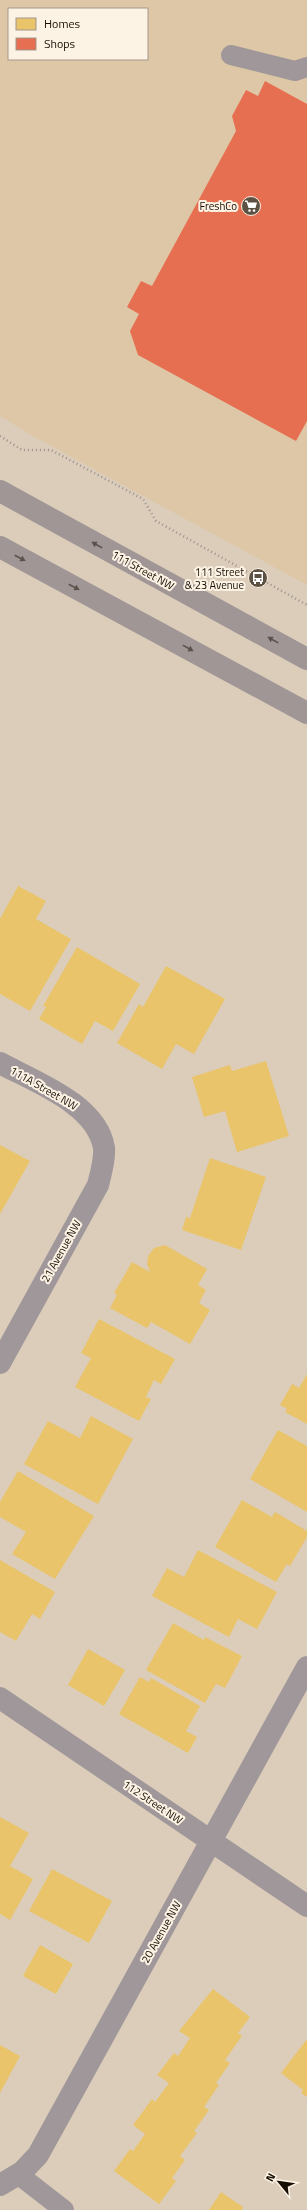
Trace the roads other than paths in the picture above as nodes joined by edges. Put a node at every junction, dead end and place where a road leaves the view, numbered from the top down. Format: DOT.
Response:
graph roads {
  1 [pos="231,55"];
  2 [pos="307,67"];
  3 [pos="0,491"];
  4 [pos="0,547"];
  5 [pos="307,659"];
  6 [pos="307,713"];
  7 [pos="0,1063"];
  8 [pos="100,1135"];
  9 [pos="0,1363"];
  10 [pos="307,1667"];
  11 [pos="0,1698"];
  12 [pos="211,1842"];
  13 [pos="307,1906"];
  14 [pos="7,2181"];
  15 [pos="64,2210"];
  1 -- 2 [label="lane"];
  5 -- 3 [label="main road, 111 Street NW, one-way"];
  4 -- 6 [label="main road, one-way"];
  7 -- 8 [label="street, 111A Street NW"];
  8 -- 9 [label="street, 21 Avenue NW"];
  10 -- 12 [label="street, 20 Avenue NW"];
  11 -- 12 [label="street, 112 Street NW"];
  12 -- 13 [label="street, 112 Street NW"];
  12 -- 14 [label="street, 20 Avenue NW"];
  14 -- 15 [label="lane"];
}
